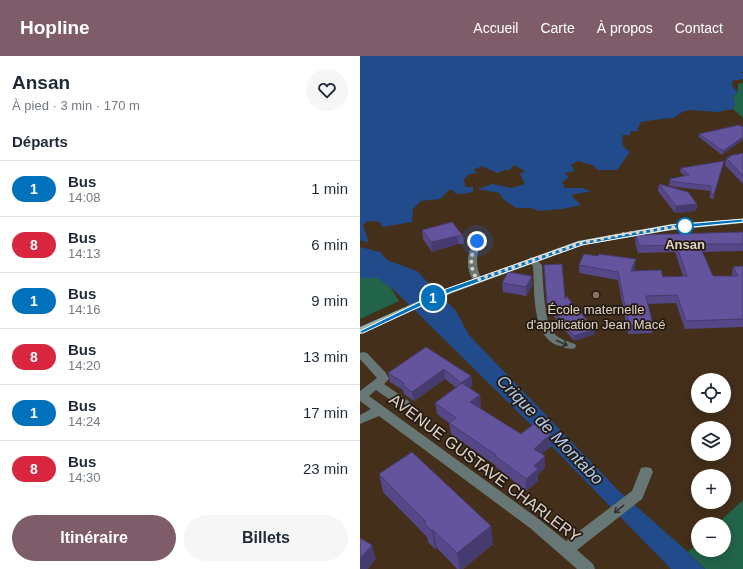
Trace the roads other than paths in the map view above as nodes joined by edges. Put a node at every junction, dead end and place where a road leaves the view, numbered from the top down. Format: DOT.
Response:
graph roads {
  1 [pos="743,221"];
  2 [pos="477,241"];
  3 [pos="532,260"];
  4 [pos="477,280"];
  5 [pos="360,331"];
  6 [pos="571,346"];
  7 [pos="363,356"];
  8 [pos="376,385"];
  9 [pos="361,396"];
  10 [pos="406,405"];
  11 [pos="380,410"];
  12 [pos="360,420"];
  13 [pos="646,472"];
  14 [pos="566,550"];
  15 [pos="588,569"];
  1 -- 3 [label="main road"];
  2 -- 4 [label="street"];
  3 -- 4 [label="main road"];
  3 -- 6 [label="street, one-way"];
  4 -- 5 [label="main road"];
  7 -- 8 [label="street"];
  8 -- 9 [label="street"];
  8 -- 10 [label="street"];
  9 -- 11 [label="street, AVENUE GUSTAVE CHARLERY"];
  11 -- 12 [label="street"];
  11 -- 14 [label="street, AVENUE GUSTAVE CHARLERY"];
  13 -- 14 [label="street, one-way"];
  14 -- 15 [label="street, AVENUE GUSTAVE CHARLERY"];
}
